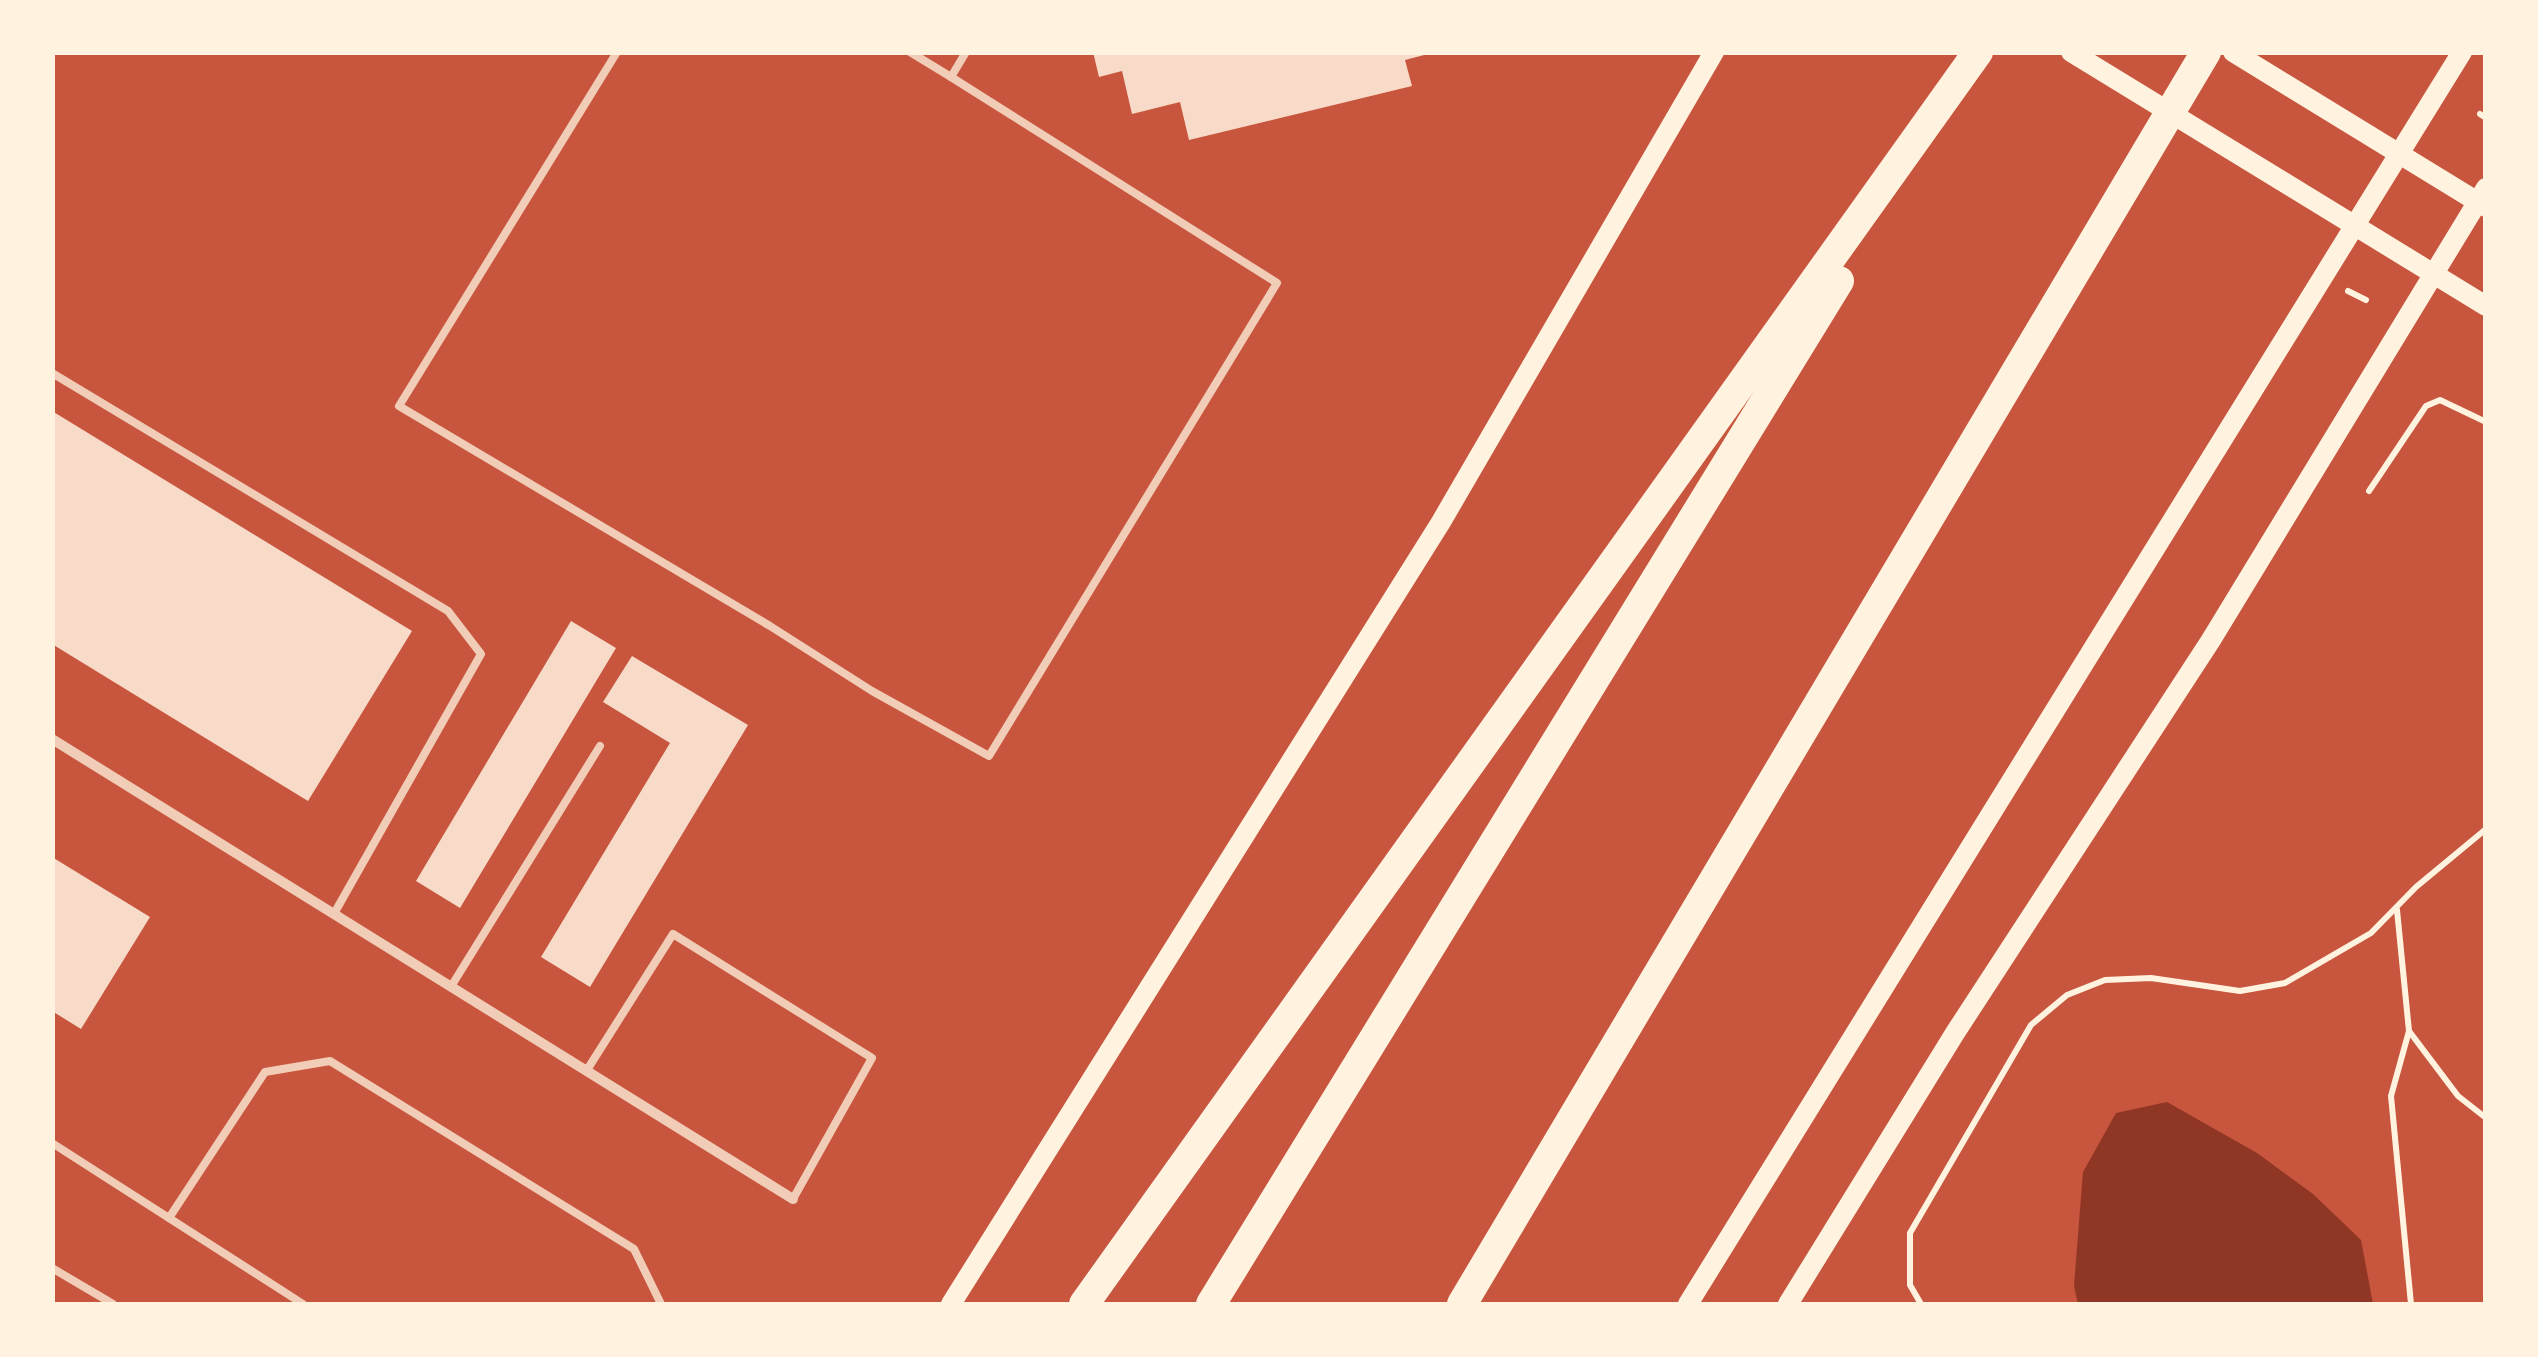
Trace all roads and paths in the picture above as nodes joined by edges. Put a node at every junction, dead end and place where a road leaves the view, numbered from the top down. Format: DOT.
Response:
graph roads {
  1 [pos="617,52"];
  2 [pos="910,52"];
  3 [pos="966,52"];
  4 [pos="1698,52"];
  5 [pos="1714,52"];
  6 [pos="1979,52"];
  7 [pos="2071,52"];
  8 [pos="2206,52"];
  9 [pos="2233,52"];
  10 [pos="2462,52"];
  11 [pos="951,77"];
  12 [pos="1688,94"];
  13 [pos="2398,155"];
  14 [pos="2483,199"];
  15 [pos="2354,224"];
  16 [pos="2433,273"];
  17 [pos="2347,290"];
  18 [pos="2366,300"];
  19 [pos="2486,306"];
  20 [pos="52,373"];
  21 [pos="2486,422"];
  22 [pos="2370,491"];
  23 [pos="52,739"];
  24 [pos="600,746"];
  25 [pos="2486,830"];
  26 [pos="2397,910"];
  27 [pos="335,912"];
  28 [pos="452,984"];
  29 [pos="2410,1031"];
  30 [pos="588,1070"];
  31 [pos="2486,1118"];
  32 [pos="52,1143"];
  33 [pos="793,1199"];
  34 [pos="168,1218"];
  35 [pos="52,1268"];
  36 [pos="110,1304"];
  37 [pos="303,1304"];
  38 [pos="661,1304"];
  39 [pos="951,1304"];
  40 [pos="1084,1304"];
  41 [pos="1212,1304"];
  42 [pos="1462,1304"];
  43 [pos="1688,1304"];
  44 [pos="1788,1304"];
  45 [pos="1921,1304"];
  46 [pos="2411,1304"];
  1 -- 11 [label="lane"];
  2 -- 11 [label="lane"];
  3 -- 11 [label="lane"];
  4 -- 12 [label="main road"];
  5 -- 12 [label="main road"];
  6 -- 40 [label="highway"];
  6 -- 41 [label="highway"];
  7 -- 15 [label="main road"];
  8 -- 42 [label="highway"];
  9 -- 13 [label="main road"];
  10 -- 13 [label="main road"];
  12 -- 39 [label="main road"];
  13 -- 14 [label="main road"];
  13 -- 15 [label="main road"];
  14 -- 16 [label="main road"];
  15 -- 16 [label="main road"];
  15 -- 43 [label="main road"];
  16 -- 19 [label="main road"];
  16 -- 44 [label="main road"];
  17 -- 18 [label="path"];
  20 -- 27 [label="lane"];
  21 -- 22 [label="path"];
  23 -- 27 [label="street"];
  24 -- 28 [label="lane"];
  25 -- 26 [label="path"];
  26 -- 29 [label="path"];
  26 -- 45 [label="path"];
  27 -- 28 [label="street"];
  28 -- 30 [label="street"];
  29 -- 31 [label="path"];
  29 -- 46 [label="path"];
  30 -- 33 [label="street"];
  30 -- 33 [label="lane"];
  32 -- 34 [label="lane"];
  34 -- 37 [label="lane"];
  34 -- 38 [label="lane"];
  35 -- 36 [label="lane"];
}
